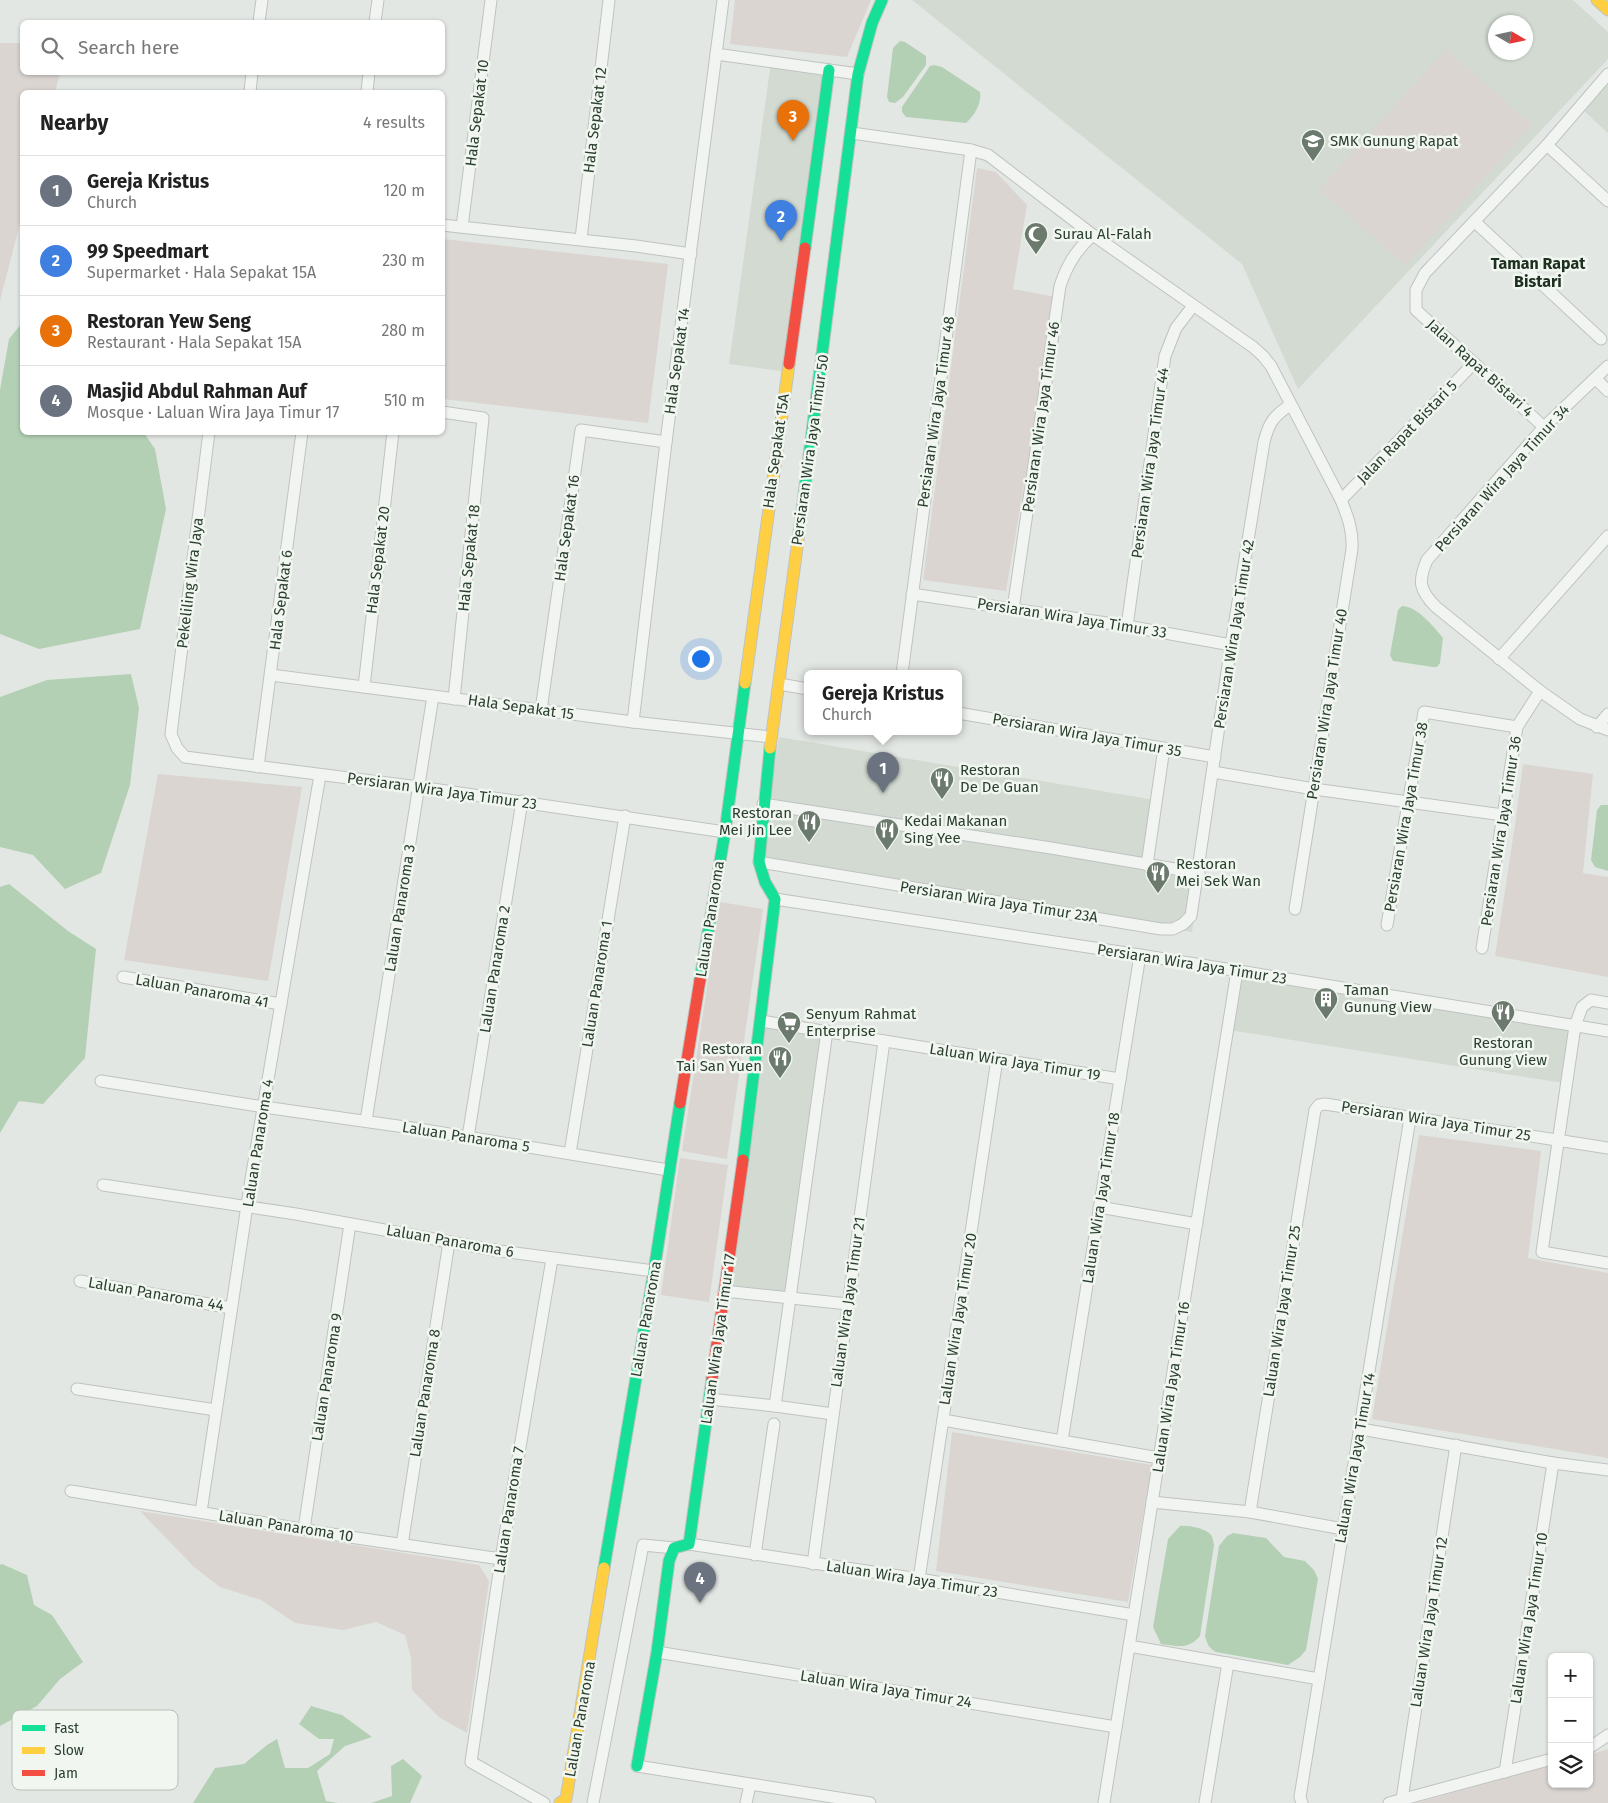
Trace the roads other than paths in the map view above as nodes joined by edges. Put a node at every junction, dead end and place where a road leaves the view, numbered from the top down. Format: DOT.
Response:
graph roads {
  1 [pos="262,0"];
  2 [pos="378,0"];
  3 [pos="491,0"];
  4 [pos="609,0"];
  5 [pos="723,0"];
  6 [pos="882,0"];
  7 [pos="1597,0"];
  8 [pos="1608,10"];
  9 [pos="259,20"];
  10 [pos="375,20"];
  11 [pos="716,54"];
  12 [pos="829,70"];
  13 [pos="858,74"];
  14 [pos="1608,74"];
  15 [pos="252,75"];
  16 [pos="369,75"];
  17 [pos="250,90"];
  18 [pos="367,90"];
  19 [pos="852,133"];
  20 [pos="1548,145"];
  21 [pos="972,150"];
  22 [pos="1608,200"];
  23 [pos="1475,222"];
  24 [pos="445,224"];
  25 [pos="462,227"];
  26 [pos="1093,235"];
  27 [pos="581,239"];
  28 [pos="691,254"];
  29 [pos="1193,306"];
  30 [pos="1601,339"];
  31 [pos="1474,363"];
  32 [pos="1608,366"];
  33 [pos="1596,379"];
  34 [pos="1608,391"];
  35 [pos="1290,405"];
  36 [pos="445,412"];
  37 [pos="1544,426"];
  38 [pos="209,435"];
  39 [pos="302,435"];
  40 [pos="393,435"];
  41 [pos="666,442"];
  42 [pos="1341,500"];
  43 [pos="1608,536"];
  44 [pos="912,594"];
  45 [pos="1013,609"];
  46 [pos="1128,626"];
  47 [pos="1231,645"];
  48 [pos="1499,659"];
  49 [pos="902,670"];
  50 [pos="271,675"];
  51 [pos="779,684"];
  52 [pos="364,687"];
  53 [pos="804,688"];
  54 [pos="1540,691"];
  55 [pos="433,696"];
  56 [pos="454,698"];
  57 [pos="541,710"];
  58 [pos="962,714"];
  59 [pos="1608,714"];
  60 [pos="633,722"];
  61 [pos="1517,727"];
  62 [pos="1602,728"];
  63 [pos="171,734"];
  64 [pos="738,734"];
  65 [pos="771,738"];
  66 [pos="1164,748"];
  67 [pos="1215,756"];
  68 [pos="258,767"];
  69 [pos="1213,772"];
  70 [pos="320,775"];
  71 [pos="419,787"];
  72 [pos="1314,789"];
  73 [pos="522,801"];
  74 [pos="1409,802"];
  75 [pos="763,804"];
  76 [pos="1503,814"];
  77 [pos="625,816"];
  78 [pos="725,832"];
  79 [pos="759,862"];
  80 [pos="1147,865"];
  81 [pos="1199,873"];
  82 [pos="775,899"];
  83 [pos="1295,909"];
  84 [pos="1387,925"];
  85 [pos="1482,948"];
  86 [pos="1140,955"];
  87 [pos="1237,971"];
  88 [pos="123,977"];
  89 [pos="1608,1003"];
  90 [pos="281,1004"];
  91 [pos="761,1021"];
  92 [pos="1575,1026"];
  93 [pos="827,1031"];
  94 [pos="1608,1031"];
  95 [pos="884,1041"];
  96 [pos="997,1059"];
  97 [pos="1120,1079"];
  98 [pos="101,1081"];
  99 [pos="264,1107"];
  100 [pos="1315,1110"];
  101 [pos="1410,1118"];
  102 [pos="366,1121"];
  103 [pos="468,1137"];
  104 [pos="1559,1140"];
  105 [pos="1608,1148"];
  106 [pos="570,1153"];
  107 [pos="668,1170"];
  108 [pos="103,1185"];
  109 [pos="248,1208"];
  110 [pos="1099,1208"];
  111 [pos="350,1224"];
  112 [pos="1197,1224"];
  113 [pos="449,1242"];
  114 [pos="552,1259"];
  115 [pos="1608,1263"];
  116 [pos="654,1271"];
  117 [pos="80,1281"];
  118 [pos="724,1291"];
  119 [pos="790,1298"];
  120 [pos="848,1304"];
  121 [pos="231,1308"];
  122 [pos="77,1389"];
  123 [pos="709,1399"];
  124 [pos="775,1406"];
  125 [pos="216,1410"];
  126 [pos="833,1414"];
  127 [pos="943,1420"];
  128 [pos="774,1424"];
  129 [pos="1361,1429"];
  130 [pos="1062,1441"];
  131 [pos="1456,1445"];
  132 [pos="1159,1458"];
  133 [pos="1553,1463"];
  134 [pos="1608,1470"];
  135 [pos="71,1491"];
  136 [pos="1152,1502"];
  137 [pos="201,1512"];
  138 [pos="1250,1512"];
  139 [pos="304,1529"];
  140 [pos="1342,1529"];
  141 [pos="689,1544"];
  142 [pos="402,1545"];
  143 [pos="674,1548"];
  144 [pos="755,1555"];
  145 [pos="501,1559"];
  146 [pos="813,1564"];
  147 [pos="919,1579"];
  148 [pos="1134,1615"];
  149 [pos="1129,1646"];
  150 [pos="657,1652"];
  151 [pos="1228,1663"];
  152 [pos="1319,1679"];
  153 [pos="1116,1727"];
  154 [pos="1608,1735"];
  155 [pos="1593,1745"];
  156 [pos="1548,1760"];
  157 [pos="1505,1772"];
  158 [pos="750,1785"];
  159 [pos="1402,1799"];
  160 [pos="1301,1800"];
  161 [pos="544,1803"];
  162 [pos="560,1803"];
  163 [pos="593,1803"];
  164 [pos="746,1803"];
  165 [pos="870,1803"];
  166 [pos="1104,1803"];
  167 [pos="1205,1803"];
  168 [pos="1388,1803"];
  1 -- 9 [label="street"];
  2 -- 10 [label="street"];
  3 -- 25 [label="street, Hala Sepakat 10"];
  4 -- 27 [label="street, Hala Sepakat 12"];
  5 -- 11 [label="street, Hala Sepakat 14"];
  6 -- 13 [label="street, Persiaran Wira Jaya Timur 50"];
  7 -- 8 [label="street"];
  11 -- 12 [label="street"];
  11 -- 28 [label="street, Hala Sepakat 14"];
  12 -- 13 [label="street"];
  12 -- 64 [label="street, Hala Sepakat 15A"];
  13 -- 19 [label="street, Persiaran Wira Jaya Timur 50"];
  14 -- 20 [label="street"];
  15 -- 17 [label="street"];
  16 -- 18 [label="street"];
  19 -- 21 [label="street, Persiaran Wira Jaya Timur 40"];
  19 -- 51 [label="street, Persiaran Wira Jaya Timur 50"];
  20 -- 22 [label="street"];
  20 -- 23 [label="street"];
  21 -- 26 [label="street, Persiaran Wira Jaya Timur 40"];
  21 -- 44 [label="street, Persiaran Wira Jaya Timur 48"];
  23 -- 30 [label="street"];
  23 -- 31 [label="street, Jalan Rapat Bistari 4"];
  24 -- 25 [label="street"];
  25 -- 27 [label="street"];
  26 -- 29 [label="street, Persiaran Wira Jaya Timur 40"];
  26 -- 45 [label="street, Persiaran Wira Jaya Timur 46"];
  27 -- 28 [label="street"];
  28 -- 41 [label="street, Hala Sepakat 14"];
  29 -- 35 [label="street, Persiaran Wira Jaya Timur 40"];
  29 -- 46 [label="street, Persiaran Wira Jaya Timur 44"];
  31 -- 37 [label="street, Jalan Rapat Bistari 4"];
  31 -- 42 [label="street, Jalan Rapat Bistari 5"];
  32 -- 33 [label="street, Persiaran Wira Jaya Timur 34"];
  33 -- 34 [label="street"];
  33 -- 37 [label="street, Persiaran Wira Jaya Timur 34"];
  35 -- 42 [label="street, Persiaran Wira Jaya Timur 40"];
  35 -- 47 [label="street, Persiaran Wira Jaya Timur 42"];
  36 -- 56 [label="street, Hala Sepakat 18"];
  37 -- 48 [label="street, Persiaran Wira Jaya Timur 34"];
  38 -- 63 [label="street, Pekeliling Wira Jaya"];
  39 -- 50 [label="street, Hala Sepakat 6"];
  40 -- 52 [label="street, Hala Sepakat 20"];
  41 -- 57 [label="street, Hala Sepakat 16"];
  41 -- 60 [label="street, Hala Sepakat 14"];
  42 -- 72 [label="street, Persiaran Wira Jaya Timur 40"];
  43 -- 48 [label="street"];
  44 -- 45 [label="street, Persiaran Wira Jaya Timur 33"];
  44 -- 49 [label="street, Persiaran Wira Jaya Timur 48"];
  45 -- 46 [label="street, Persiaran Wira Jaya Timur 33"];
  46 -- 47 [label="street, Persiaran Wira Jaya Timur 33"];
  47 -- 67 [label="street, Persiaran Wira Jaya Timur 42"];
  48 -- 54 [label="street"];
  50 -- 52 [label="street, Hala Sepakat 15"];
  50 -- 68 [label="street, Hala Sepakat 6"];
  51 -- 53 [label="street"];
  51 -- 65 [label="street, Persiaran Wira Jaya Timur 50"];
  52 -- 55 [label="street, Hala Sepakat 15"];
  54 -- 61 [label="street, Persiaran Wira Jaya Timur 36"];
  54 -- 62 [label="street"];
  55 -- 56 [label="street, Hala Sepakat 15"];
  55 -- 71 [label="street, Laluan Panaroma 3"];
  56 -- 57 [label="street, Hala Sepakat 15"];
  57 -- 60 [label="street, Hala Sepakat 15"];
  58 -- 66 [label="street, Persiaran Wira Jaya Timur 35"];
  59 -- 62 [label="street"];
  60 -- 64 [label="street, Hala Sepakat 15"];
  61 -- 74 [label="street, Persiaran Wira Jaya Timur 38"];
  61 -- 76 [label="street, Persiaran Wira Jaya Timur 36"];
  63 -- 68 [label="street, Persiaran Wira Jaya Timur 23"];
  64 -- 65 [label="street, Hala Sepakat 15"];
  64 -- 78 [label="street, Hala Sepakat 15A"];
  65 -- 75 [label="street, Persiaran Wira Jaya Timur 50"];
  66 -- 67 [label="street, Persiaran Wira Jaya Timur 35"];
  66 -- 80 [label="street"];
  67 -- 69 [label="street, Persiaran Wira Jaya Timur 42"];
  68 -- 70 [label="street, Persiaran Wira Jaya Timur 23"];
  69 -- 72 [label="street"];
  69 -- 81 [label="street, Persiaran Wira Jaya Timur 42"];
  70 -- 71 [label="street, Persiaran Wira Jaya Timur 23"];
  70 -- 90 [label="street, Laluan Panaroma 4"];
  71 -- 73 [label="street, Persiaran Wira Jaya Timur 23"];
  71 -- 102 [label="street, Laluan Panaroma 3"];
  72 -- 74 [label="street"];
  72 -- 83 [label="street, Persiaran Wira Jaya Timur 40"];
  73 -- 77 [label="street, Persiaran Wira Jaya Timur 23"];
  73 -- 103 [label="street, Laluan Panaroma 2"];
  74 -- 76 [label="street"];
  74 -- 84 [label="street, Persiaran Wira Jaya Timur 38"];
  75 -- 79 [label="street, Persiaran Wira Jaya Timur 50"];
  75 -- 80 [label="street"];
  76 -- 85 [label="street, Persiaran Wira Jaya Timur 36"];
  77 -- 78 [label="street, Persiaran Wira Jaya Timur 23"];
  77 -- 106 [label="street, Laluan Panaroma 1"];
  78 -- 107 [label="street, Laluan Panaroma"];
  79 -- 81 [label="street, Persiaran Wira Jaya Timur 23A"];
  79 -- 82 [label="street, Persiaran Wira Jaya Timur 50"];
  80 -- 81 [label="street"];
  82 -- 86 [label="street, Persiaran Wira Jaya Timur 23"];
  82 -- 91 [label="street, Laluan Wira Jaya Timur 17"];
  86 -- 87 [label="street, Persiaran Wira Jaya Timur 23"];
  86 -- 97 [label="street, Laluan Wira Jaya Timur 18"];
  87 -- 92 [label="street, Persiaran Wira Jaya Timur 23"];
  87 -- 112 [label="street, Laluan Wira Jaya Timur 16"];
  88 -- 90 [label="street, Laluan Panaroma 41"];
  89 -- 92 [label="street"];
  90 -- 99 [label="street, Laluan Panaroma 4"];
  91 -- 93 [label="street, Laluan Wira Jaya Timur 19"];
  91 -- 118 [label="street, Laluan Wira Jaya Timur 17"];
  92 -- 94 [label="street, Persiaran Wira Jaya Timur 23"];
  92 -- 104 [label="street"];
  93 -- 95 [label="street, Laluan Wira Jaya Timur 19"];
  93 -- 119 [label="street"];
  95 -- 96 [label="street, Laluan Wira Jaya Timur 19"];
  95 -- 120 [label="street, Laluan Wira Jaya Timur 21"];
  96 -- 97 [label="street, Laluan Wira Jaya Timur 19"];
  96 -- 127 [label="street, Laluan Wira Jaya Timur 20"];
  97 -- 110 [label="street, Laluan Wira Jaya Timur 18"];
  98 -- 99 [label="street, Laluan Panaroma 5"];
  99 -- 102 [label="street, Laluan Panaroma 5"];
  99 -- 109 [label="street, Laluan Panaroma 4"];
  100 -- 101 [label="street, Persiaran Wira Jaya Timur 25"];
  100 -- 138 [label="street, Laluan Wira Jaya Timur 25"];
  101 -- 104 [label="street, Persiaran Wira Jaya Timur 25"];
  101 -- 129 [label="street, Laluan Wira Jaya Timur 14"];
  102 -- 103 [label="street, Laluan Panaroma 5"];
  103 -- 106 [label="street, Laluan Panaroma 5"];
  104 -- 105 [label="street, Persiaran Wira Jaya Timur 25"];
  104 -- 115 [label="street"];
  106 -- 107 [label="street, Laluan Panaroma 5"];
  107 -- 116 [label="street, Laluan Panaroma"];
  108 -- 109 [label="street, Laluan Panaroma 6"];
  109 -- 111 [label="street, Laluan Panaroma 6"];
  109 -- 121 [label="street, Laluan Panaroma 4"];
  110 -- 112 [label="street"];
  110 -- 130 [label="street, Laluan Wira Jaya Timur 18"];
  111 -- 113 [label="street, Laluan Panaroma 6"];
  111 -- 139 [label="street, Laluan Panaroma 9"];
  112 -- 132 [label="street, Laluan Wira Jaya Timur 16"];
  113 -- 114 [label="street, Laluan Panaroma 6"];
  113 -- 142 [label="street, Laluan Panaroma 8"];
  114 -- 116 [label="street, Laluan Panaroma 6"];
  114 -- 145 [label="street, Laluan Panaroma 7"];
  116 -- 162 [label="street, Laluan Panaroma"];
  117 -- 121 [label="street, Laluan Panaroma 44"];
  118 -- 119 [label="street"];
  118 -- 123 [label="street, Laluan Wira Jaya Timur 17"];
  119 -- 120 [label="street"];
  119 -- 124 [label="street"];
  120 -- 126 [label="street, Laluan Wira Jaya Timur 21"];
  121 -- 125 [label="street, Laluan Panaroma 4"];
  122 -- 125 [label="street"];
  123 -- 124 [label="street"];
  123 -- 141 [label="street, Laluan Wira Jaya Timur 17"];
  124 -- 126 [label="street"];
  125 -- 137 [label="street, Laluan Panaroma 4"];
  126 -- 146 [label="street, Laluan Wira Jaya Timur 21"];
  127 -- 130 [label="street"];
  127 -- 147 [label="street, Laluan Wira Jaya Timur 20"];
  128 -- 144 [label="street"];
  129 -- 131 [label="street"];
  129 -- 140 [label="street, Laluan Wira Jaya Timur 14"];
  130 -- 132 [label="street"];
  131 -- 133 [label="street"];
  131 -- 159 [label="street, Laluan Wira Jaya Timur 12"];
  132 -- 136 [label="street, Laluan Wira Jaya Timur 16"];
  133 -- 134 [label="street"];
  133 -- 157 [label="street, Laluan Wira Jaya Timur 10"];
  135 -- 137 [label="street, Laluan Panaroma 10"];
  136 -- 138 [label="street"];
  136 -- 148 [label="street, Laluan Wira Jaya Timur 16"];
  137 -- 139 [label="street, Laluan Panaroma 10"];
  138 -- 140 [label="street"];
  139 -- 142 [label="street, Laluan Panaroma 10"];
  140 -- 152 [label="street, Laluan Wira Jaya Timur 14"];
  141 -- 143 [label="street"];
  141 -- 144 [label="street, Laluan Wira Jaya Timur 23"];
  142 -- 145 [label="street, Laluan Panaroma 10"];
  143 -- 150 [label="street"];
  143 -- 163 [label="street"];
  144 -- 146 [label="street, Laluan Wira Jaya Timur 23"];
  145 -- 161 [label="street, Laluan Panaroma 7"];
  146 -- 147 [label="street, Laluan Wira Jaya Timur 23"];
  147 -- 148 [label="street, Laluan Wira Jaya Timur 23"];
  148 -- 149 [label="street, Laluan Wira Jaya Timur 16"];
  149 -- 151 [label="street"];
  149 -- 153 [label="street, Laluan Wira Jaya Timur 16"];
  150 -- 153 [label="street, Laluan Wira Jaya Timur 24"];
  150 -- 158 [label="street"];
  151 -- 152 [label="street"];
  151 -- 167 [label="street"];
  152 -- 160 [label="street, Laluan Wira Jaya Timur 14"];
  153 -- 166 [label="street, Laluan Wira Jaya Timur 16"];
  154 -- 155 [label="street"];
  156 -- 157 [label="street"];
  157 -- 159 [label="street"];
  158 -- 164 [label="street"];
  158 -- 165 [label="street"];
  159 -- 168 [label="street"];
}
